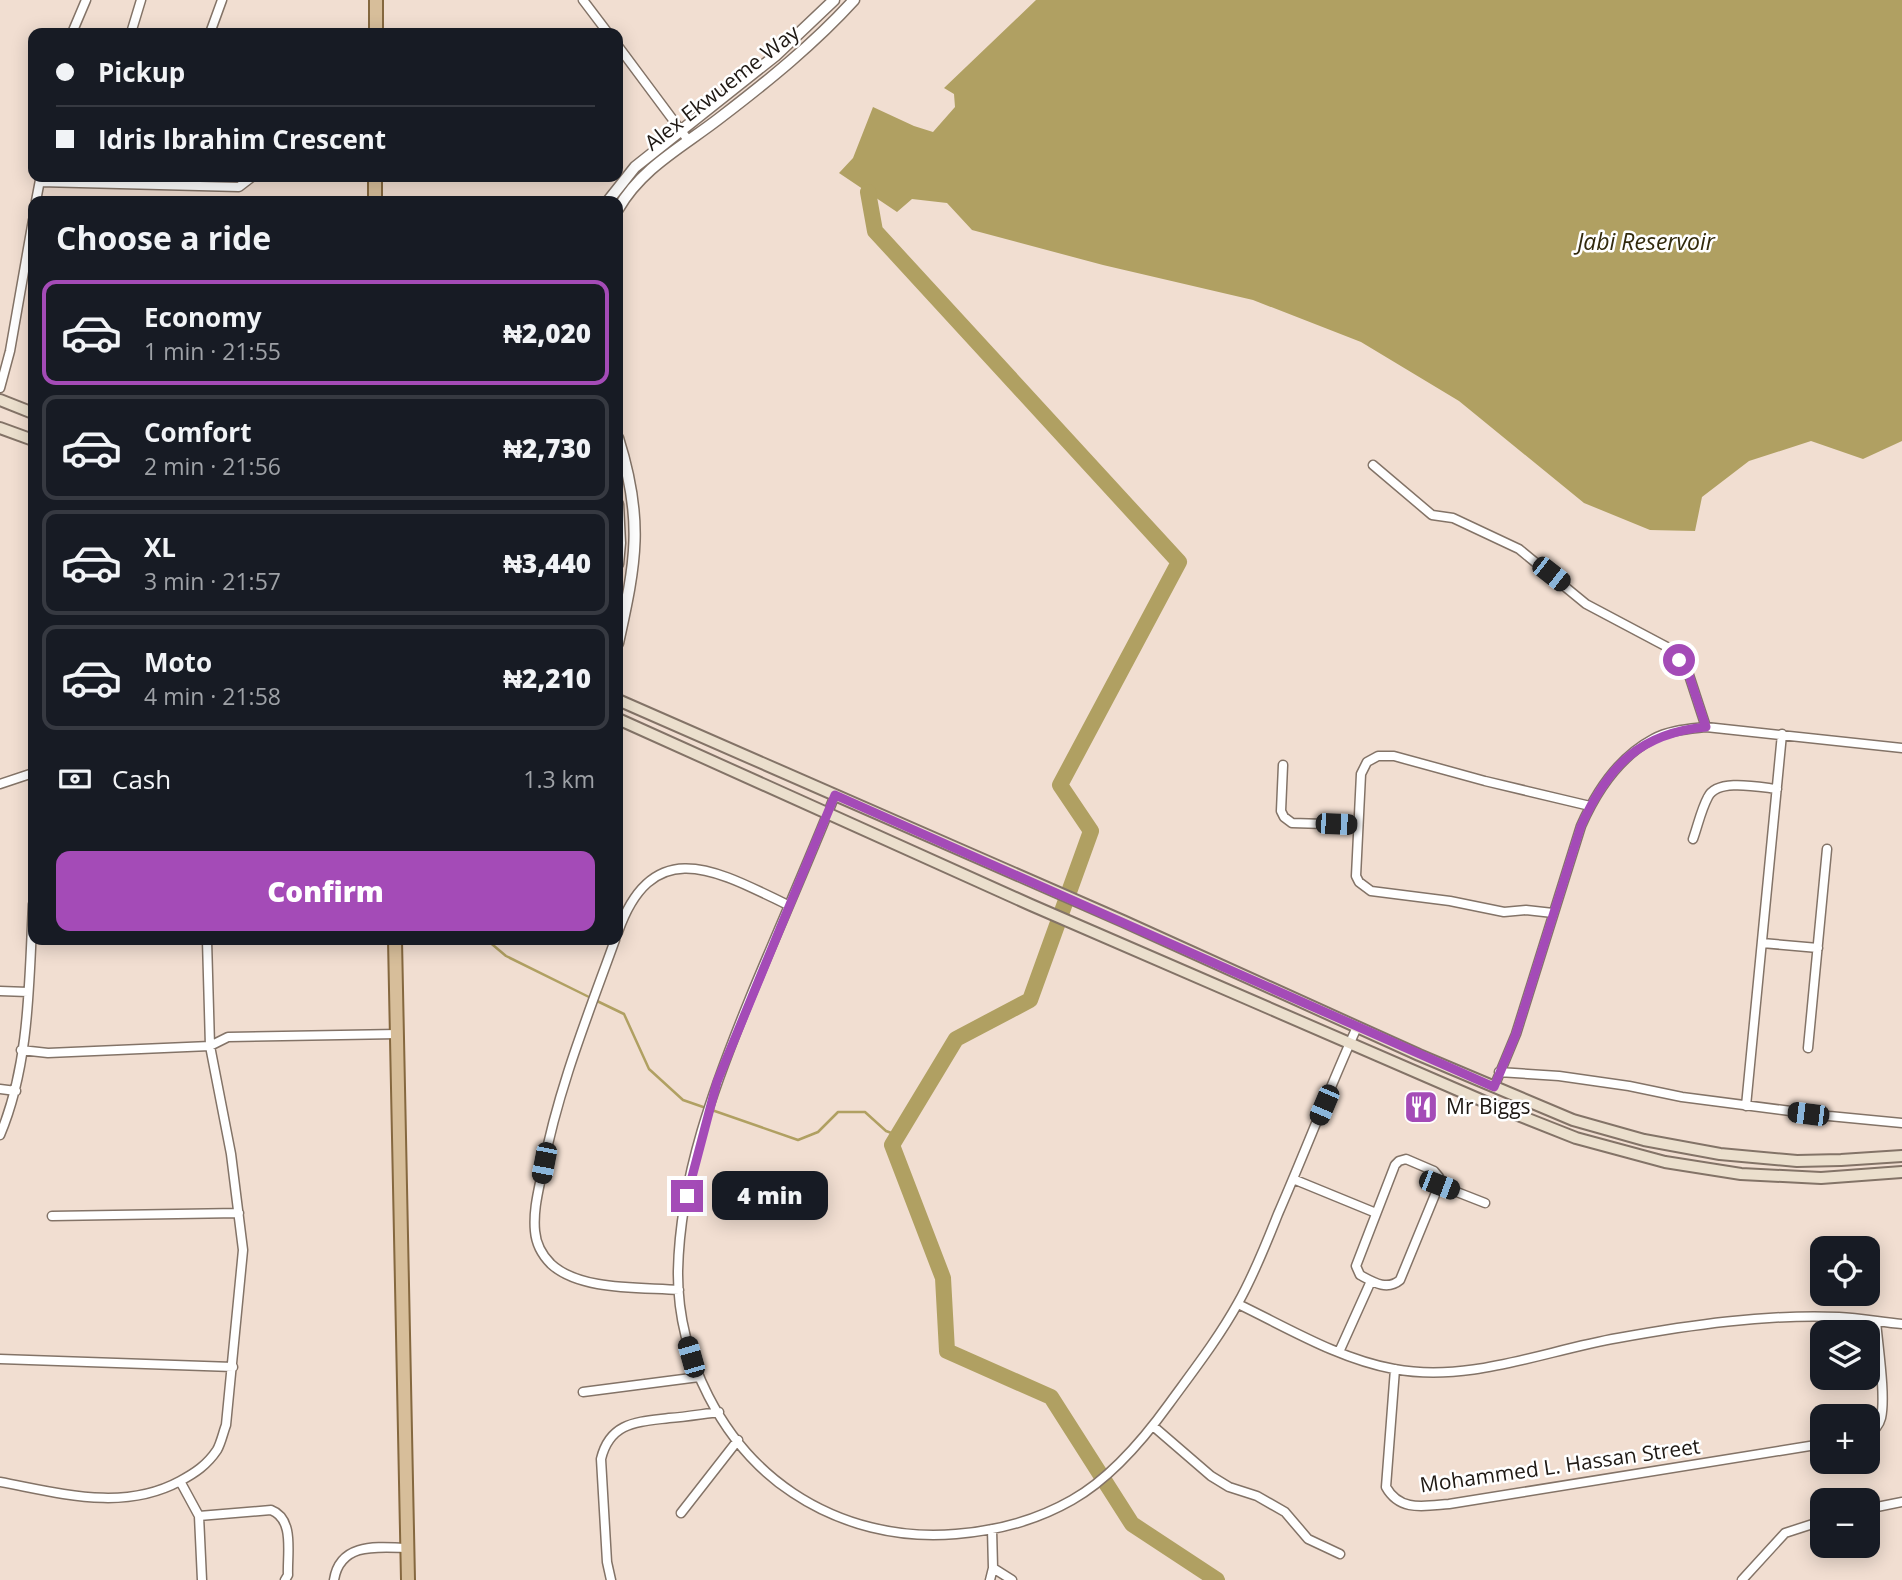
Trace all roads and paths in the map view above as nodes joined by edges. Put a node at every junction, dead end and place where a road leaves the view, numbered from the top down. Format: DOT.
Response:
graph roads {
  1 [pos="86,0"];
  2 [pos="141,0"];
  3 [pos="222,0"];
  4 [pos="376,0"];
  5 [pos="583,0"];
  6 [pos="834,0"];
  7 [pos="854,0"];
  8 [pos="74,28"];
  9 [pos="133,28"];
  10 [pos="212,28"];
  11 [pos="376,28"];
  12 [pos="604,28"];
  13 [pos="623,53"];
  14 [pos="681,130"];
  15 [pos="688,140"];
  16 [pos="189,182"];
  17 [pos="246,182"];
  18 [pos="612,196"];
  19 [pos="623,202"];
  20 [pos="28,248"];
  21 [pos="0,388"];
  22 [pos="0,400"];
  23 [pos="28,411"];
  24 [pos="0,428"];
  25 [pos="28,438"];
  26 [pos="623,456"];
  27 [pos="1373,465"];
  28 [pos="623,620"];
  29 [pos="623,702"];
  30 [pos="623,721"];
  31 [pos="1706,727"];
  32 [pos="1782,734"];
  33 [pos="1902,748"];
  34 [pos="1283,765"];
  35 [pos="28,775"];
  36 [pos="0,784"];
  37 [pos="1777,789"];
  38 [pos="835,795"];
  39 [pos="1590,806"];
  40 [pos="829,812"];
  41 [pos="1358,825"];
  42 [pos="1693,839"];
  43 [pos="1827,849"];
  44 [pos="788,905"];
  45 [pos="1553,913"];
  46 [pos="623,921"];
  47 [pos="1762,943"];
  48 [pos="31,945"];
  49 [pos="207,945"];
  50 [pos="395,945"];
  51 [pos="613,945"];
  52 [pos="1818,948"];
  53 [pos="0,991"];
  54 [pos="28,992"];
  55 [pos="1357,1027"];
  56 [pos="398,1034"];
  57 [pos="1350,1042"];
  58 [pos="210,1045"];
  59 [pos="1808,1048"];
  60 [pos="21,1050"];
  61 [pos="1499,1072"];
  62 [pos="1494,1087"];
  63 [pos="0,1088"];
  64 [pos="16,1091"];
  65 [pos="1745,1105"];
  66 [pos="1902,1123"];
  67 [pos="0,1135"];
  68 [pos="1902,1156"];
  69 [pos="1902,1172"];
  70 [pos="1293,1179"];
  71 [pos="1439,1185"];
  72 [pos="1485,1203"];
  73 [pos="239,1213"];
  74 [pos="1376,1213"];
  75 [pos="52,1216"];
  76 [pos="1371,1281"];
  77 [pos="679,1290"];
  78 [pos="1238,1304"];
  79 [pos="1867,1320"];
  80 [pos="1880,1321"];
  81 [pos="1902,1324"];
  82 [pos="1339,1352"];
  83 [pos="0,1359"];
  84 [pos="233,1367"];
  85 [pos="1395,1369"];
  86 [pos="1880,1376"];
  87 [pos="699,1377"];
  88 [pos="583,1392"];
  89 [pos="719,1412"];
  90 [pos="1880,1422"];
  91 [pos="1153,1426"];
  92 [pos="738,1440"];
  93 [pos="1810,1446"];
  94 [pos="180,1481"];
  95 [pos="0,1482"];
  96 [pos="1902,1502"];
  97 [pos="1880,1506"];
  98 [pos="681,1513"];
  99 [pos="199,1517"];
  100 [pos="1810,1525"];
  101 [pos="992,1529"];
  102 [pos="407,1548"];
  103 [pos="1340,1555"];
  104 [pos="993,1568"];
  105 [pos="202,1580"];
  106 [pos="285,1580"];
  107 [pos="334,1580"];
  108 [pos="408,1580"];
  109 [pos="611,1580"];
  110 [pos="990,1580"];
  111 [pos="1012,1580"];
  112 [pos="1742,1580"];
  1 -- 8 [label="street"];
  2 -- 9 [label="street"];
  3 -- 10 [label="street"];
  4 -- 11 [label="main road"];
  5 -- 12 [label="street"];
  6 -- 14 [label="street, Alex Ekwueme Way"];
  7 -- 15 [label="street, Alex Ekwueme Way"];
  13 -- 14 [label="street"];
  14 -- 15 [label="street"];
  14 -- 18 [label="street, Alex Ekwueme Way"];
  15 -- 19 [label="street, Alex Ekwueme Way"];
  16 -- 17 [label="street"];
  20 -- 21 [label="street"];
  22 -- 23 [label="main road"];
  24 -- 25 [label="main road"];
  26 -- 28 [label="street"];
  27 -- 31 [label="street"];
  29 -- 38 [label="main road"];
  30 -- 40 [label="main road"];
  31 -- 32 [label="street"];
  31 -- 39 [label="street"];
  32 -- 33 [label="street"];
  32 -- 37 [label="street"];
  34 -- 41 [label="street"];
  35 -- 36 [label="street"];
  37 -- 42 [label="street"];
  37 -- 47 [label="street"];
  38 -- 40 [label="street"];
  38 -- 55 [label="main road"];
  39 -- 41 [label="street"];
  39 -- 45 [label="street"];
  40 -- 44 [label="street"];
  40 -- 57 [label="main road"];
  41 -- 45 [label="street"];
  43 -- 52 [label="street"];
  44 -- 46 [label="street"];
  44 -- 77 [label="street"];
  45 -- 61 [label="street"];
  47 -- 52 [label="street"];
  47 -- 65 [label="street"];
  48 -- 54 [label="street"];
  49 -- 58 [label="street"];
  50 -- 56 [label="main road"];
  51 -- 77 [label="street"];
  52 -- 59 [label="street"];
  53 -- 54 [label="street"];
  54 -- 60 [label="street"];
  55 -- 57 [label="street"];
  55 -- 62 [label="main road"];
  56 -- 58 [label="street"];
  56 -- 102 [label="main road"];
  57 -- 69 [label="main road"];
  57 -- 70 [label="street"];
  58 -- 60 [label="street"];
  58 -- 73 [label="street"];
  60 -- 64 [label="street"];
  61 -- 62 [label="street"];
  61 -- 65 [label="street"];
  62 -- 68 [label="main road"];
  63 -- 64 [label="street"];
  64 -- 67 [label="street"];
  65 -- 66 [label="street"];
  70 -- 74 [label="street"];
  70 -- 78 [label="street"];
  71 -- 72 [label="street"];
  71 -- 74 [label="street"];
  71 -- 76 [label="street"];
  73 -- 75 [label="street"];
  73 -- 84 [label="street"];
  74 -- 76 [label="street"];
  76 -- 82 [label="street"];
  77 -- 87 [label="street"];
  78 -- 82 [label="street"];
  78 -- 91 [label="street"];
  79 -- 85 [label="street"];
  80 -- 81 [label="street"];
  82 -- 85 [label="street"];
  83 -- 84 [label="street"];
  84 -- 94 [label="street"];
  85 -- 93 [label="street, Mohammed L. Hassan Street"];
  86 -- 90 [label="street"];
  87 -- 88 [label="street"];
  87 -- 89 [label="street"];
  89 -- 92 [label="street"];
  89 -- 109 [label="street"];
  91 -- 101 [label="street"];
  91 -- 103 [label="street"];
  92 -- 98 [label="street"];
  92 -- 101 [label="street"];
  94 -- 95 [label="street"];
  94 -- 99 [label="street"];
  96 -- 97 [label="street"];
  99 -- 105 [label="street"];
  99 -- 106 [label="street"];
  100 -- 112 [label="street"];
  101 -- 104 [label="street"];
  102 -- 107 [label="street"];
  102 -- 108 [label="main road"];
  104 -- 110 [label="street"];
  104 -- 111 [label="street"];
}
